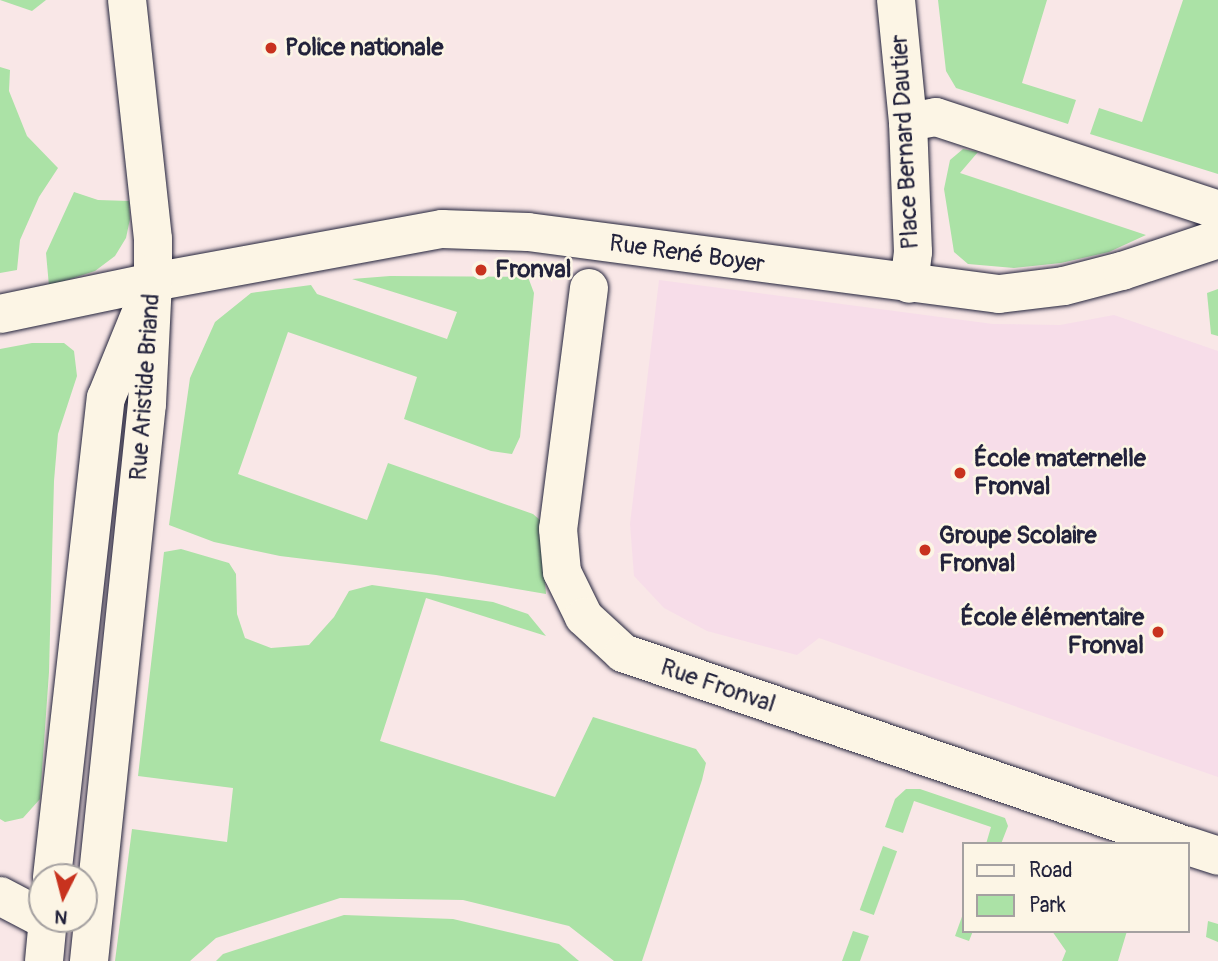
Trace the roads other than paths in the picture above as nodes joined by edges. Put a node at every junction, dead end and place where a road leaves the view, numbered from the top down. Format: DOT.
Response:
graph roads {
  1 [pos="127,0"];
  2 [pos="896,0"];
  3 [pos="908,122"];
  4 [pos="1218,215"];
  5 [pos="1218,239"];
  6 [pos="153,282"];
  7 [pos="909,284"];
  8 [pos="589,288"];
  9 [pos="0,314"];
  10 [pos="1175,842"];
  11 [pos="1190,847"];
  12 [pos="1218,856"];
  13 [pos="54,863"];
  14 [pos="0,896"];
  15 [pos="28,910"];
  16 [pos="45,933"];
  17 [pos="71,933"];
  18 [pos="91,944"];
  19 [pos="44,961"];
  1 -- 6 [label="street"];
  2 -- 3 [label="street, Place Bernard Dautier"];
  3 -- 4 [label="street"];
  3 -- 7 [label="street, Place Bernard Dautier"];
  5 -- 7 [label="street, Rue René Boyer"];
  6 -- 7 [label="street, Rue René Boyer"];
  6 -- 9 [label="street, Rue René Boyer"];
  6 -- 13 [label="street, Rue Aristide Briand"];
  6 -- 18 [label="street, Rue Aristide Briand"];
  8 -- 10 [label="street, Rue Fronval"];
  11 -- 12 [label="street"];
  14 -- 15 [label="street"];
  16 -- 19 [label="street"];
  17 -- 18 [label="street"];
}
